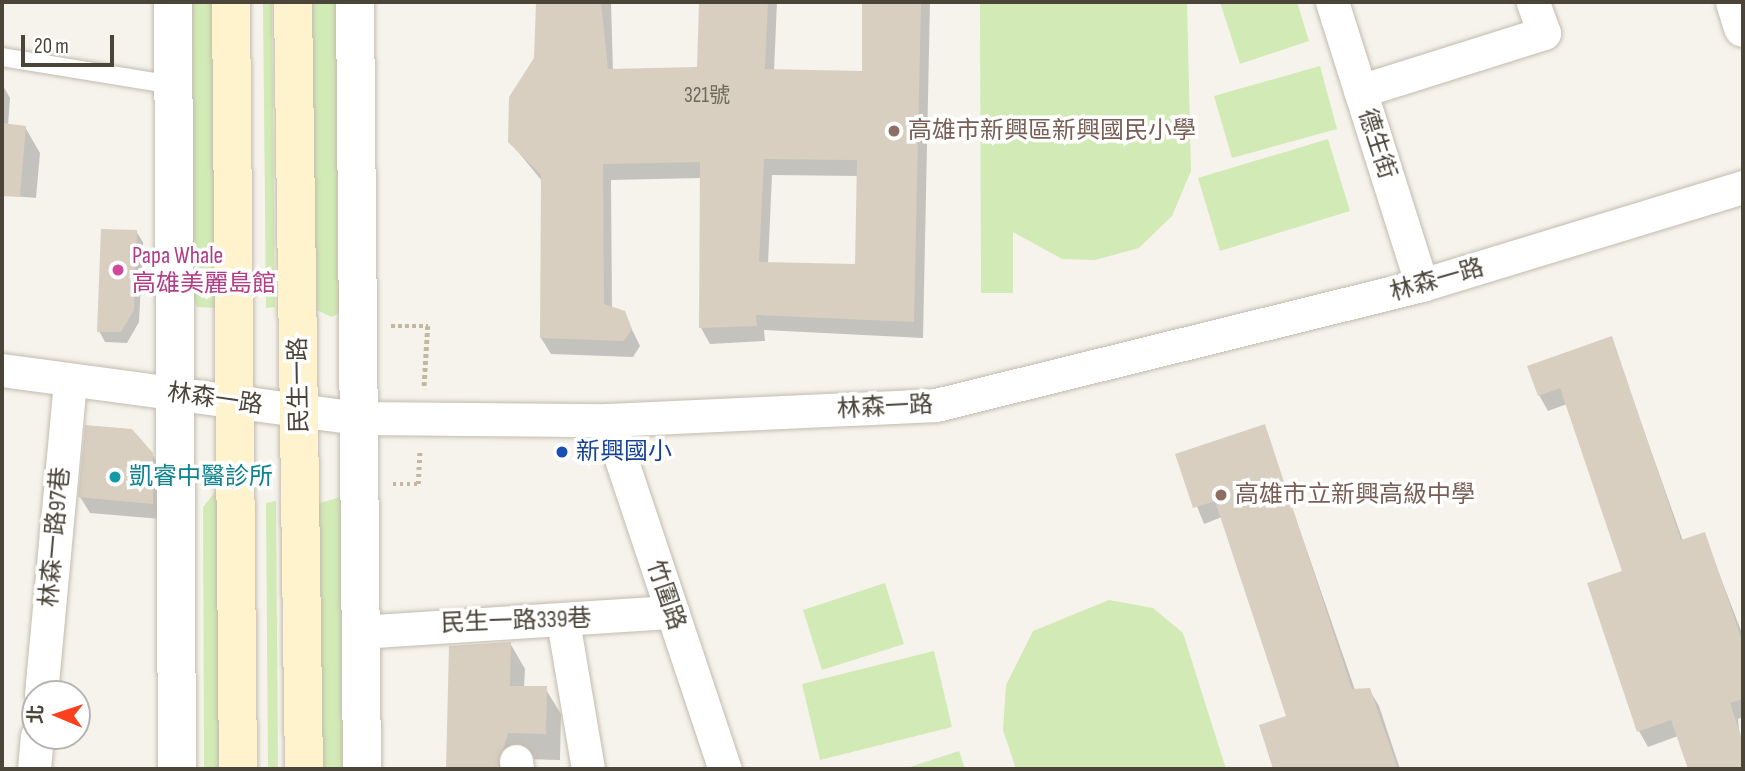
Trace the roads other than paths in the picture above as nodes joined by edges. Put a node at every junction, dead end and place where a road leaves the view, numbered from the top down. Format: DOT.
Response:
graph roads {
  1 [pos="173,2"];
  2 [pos="231,2"];
  3 [pos="293,2"];
  4 [pos="355,2"];
  5 [pos="1332,2"];
  6 [pos="1533,2"];
  7 [pos="1735,2"];
  8 [pos="1743,28"];
  9 [pos="2,57"];
  10 [pos="173,85"];
  11 [pos="1360,91"];
  12 [pos="1743,187"];
  13 [pos="1422,285"];
  14 [pos="2,370"];
  15 [pos="70,380"];
  16 [pos="175,395"];
  17 [pos="234,402"];
  18 [pos="300,410"];
  19 [pos="359,418"];
  20 [pos="608,420"];
  21 [pos="672,612"];
  22 [pos="563,621"];
  23 [pos="359,632"];
  24 [pos="42,680"];
  25 [pos="36,750"];
  26 [pos="34,769"];
  27 [pos="177,769"];
  28 [pos="238,769"];
  29 [pos="304,769"];
  30 [pos="362,769"];
  31 [pos="588,769"];
  32 [pos="725,769"];
  1 -- 10 [label="street"];
  2 -- 17 [label="main road"];
  3 -- 18 [label="main road, 民生一路"];
  4 -- 19 [label="street"];
  5 -- 11 [label="street, 德生街"];
  6 -- 11 [label="street"];
  7 -- 8 [label="street"];
  9 -- 10 [label="lane"];
  10 -- 16 [label="street"];
  11 -- 13 [label="street, 德生街"];
  12 -- 13 [label="street, 林森一路"];
  13 -- 20 [label="street, 林森一路"];
  14 -- 15 [label="street, 林森一路"];
  15 -- 16 [label="street, 林森一路"];
  15 -- 24 [label="street, 林森一路97巷"];
  16 -- 17 [label="street, 林森一路"];
  16 -- 27 [label="street"];
  17 -- 18 [label="street, 林森一路"];
  17 -- 28 [label="main road"];
  18 -- 19 [label="street, 林森一路"];
  18 -- 29 [label="main road, 民生一路"];
  19 -- 20 [label="street, 林森一路"];
  19 -- 23 [label="street"];
  20 -- 21 [label="street, 竹圍路"];
  21 -- 22 [label="street, 民生一路339巷"];
  21 -- 32 [label="street, 竹圍路"];
  22 -- 23 [label="street, 民生一路339巷"];
  22 -- 31 [label="street"];
  23 -- 30 [label="street"];
  25 -- 26 [label="street"];
}
